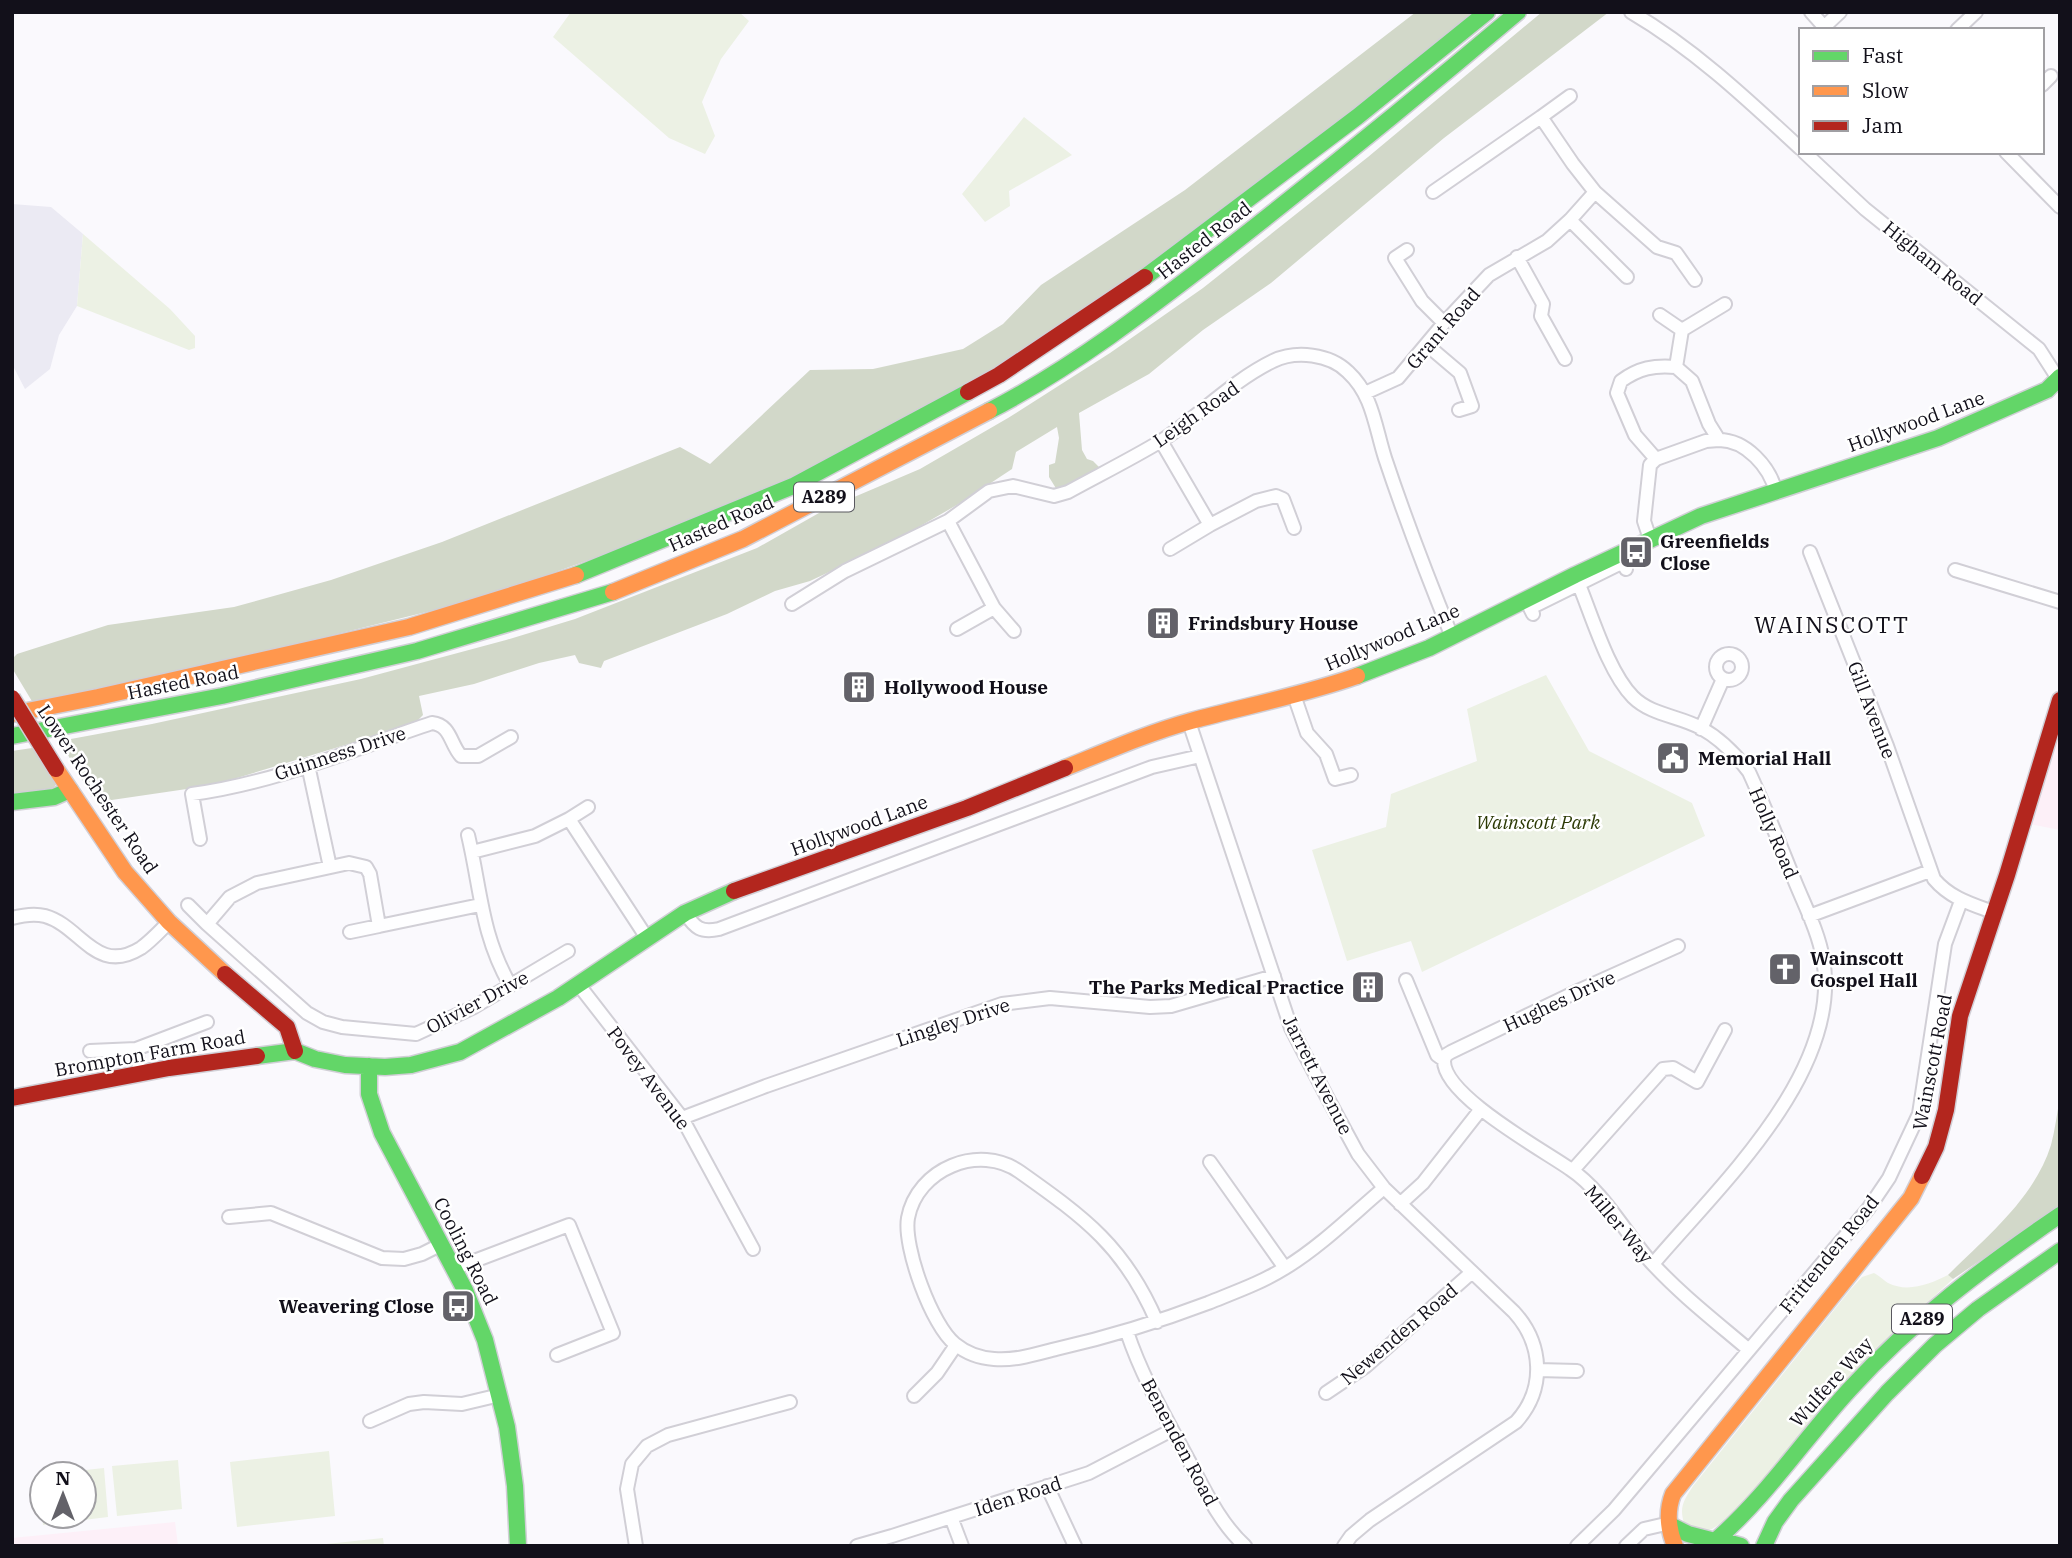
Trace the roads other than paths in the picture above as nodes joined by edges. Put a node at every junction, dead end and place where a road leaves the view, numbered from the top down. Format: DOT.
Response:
graph roads {
  1 [pos="1487,12"];
  2 [pos="1518,12"];
  3 [pos="1631,12"];
  4 [pos="1811,12"];
  5 [pos="1840,12"];
  6 [pos="1976,12"];
  7 [pos="1826,28"];
  8 [pos="1959,28"];
  9 [pos="1570,96"];
  10 [pos="1541,117"];
  11 [pos="1799,148"];
  12 [pos="1805,154"];
  13 [pos="2009,154"];
  14 [pos="1433,192"];
  15 [pos="1595,192"];
  16 [pos="2060,207"];
  17 [pos="1570,220"];
  18 [pos="1407,250"];
  19 [pos="1517,257"];
  20 [pos="1627,277"];
  21 [pos="1695,280"];
  22 [pos="1725,304"];
  23 [pos="1660,315"];
  24 [pos="1444,323"];
  25 [pos="1682,330"];
  26 [pos="1427,345"];
  27 [pos="1565,359"];
  28 [pos="1676,367"];
  29 [pos="2059,377"];
  30 [pos="1365,393"];
  31 [pos="1477,419"];
  32 [pos="1719,440"];
  33 [pos="1161,441"];
  34 [pos="1657,458"];
  35 [pos="1776,492"];
  36 [pos="948,521"];
  37 [pos="1210,525"];
  38 [pos="1294,528"];
  39 [pos="1650,539"];
  40 [pos="1170,549"];
  41 [pos="1810,552"];
  42 [pos="1626,569"];
  43 [pos="1955,570"];
  44 [pos="1577,579"];
  45 [pos="2060,602"];
  46 [pos="792,604"];
  47 [pos="994,608"];
  48 [pos="1533,614"];
  49 [pos="957,629"];
  50 [pos="1014,631"];
  51 [pos="1452,637"];
  52 [pos="1723,680"];
  53 [pos="1294,695"];
  54 [pos="12,698"];
  55 [pos="2060,700"];
  56 [pos="12,713"];
  57 [pos="1189,722"];
  58 [pos="1702,729"];
  59 [pos="12,736"];
  60 [pos="511,737"];
  61 [pos="1200,755"];
  62 [pos="308,765"];
  63 [pos="1351,775"];
  64 [pos="69,790"];
  65 [pos="12,802"];
  66 [pos="588,807"];
  67 [pos="569,820"];
  68 [pos="468,835"];
  69 [pos="200,839"];
  70 [pos="472,852"];
  71 [pos="330,867"];
  72 [pos="1930,871"];
  73 [pos="1961,901"];
  74 [pos="188,905"];
  75 [pos="480,905"];
  76 [pos="1993,912"];
  77 [pos="685,913"];
  78 [pos="1809,916"];
  79 [pos="12,918"];
  80 [pos="169,922"];
  81 [pos="207,924"];
  82 [pos="379,926"];
  83 [pos="350,932"];
  84 [pos="647,938"];
  85 [pos="1678,946"];
  86 [pos="568,951"];
  87 [pos="1274,976"];
  88 [pos="1406,980"];
  89 [pos="578,984"];
  90 [pos="510,985"];
  91 [pos="207,1022"];
  92 [pos="1725,1030"];
  93 [pos="136,1049"];
  94 [pos="90,1051"];
  95 [pos="295,1051"];
  96 [pos="1444,1060"];
  97 [pos="369,1066"];
  98 [pos="140,1074"];
  99 [pos="12,1098"];
  100 [pos="1481,1109"];
  101 [pos="682,1118"];
  102 [pos="1210,1162"];
  103 [pos="1573,1170"];
  104 [pos="1384,1188"];
  105 [pos="1400,1204"];
  106 [pos="2060,1215"];
  107 [pos="229,1217"];
  108 [pos="440,1245"];
  109 [pos="753,1249"];
  110 [pos="2060,1251"];
  111 [pos="1653,1264"];
  112 [pos="1286,1268"];
  113 [pos="453,1269"];
  114 [pos="1471,1273"];
  115 [pos="1157,1322"];
  116 [pos="1127,1332"];
  117 [pos="956,1345"];
  118 [pos="1749,1350"];
  119 [pos="557,1355"];
  120 [pos="1538,1370"];
  121 [pos="1577,1371"];
  122 [pos="1326,1393"];
  123 [pos="500,1395"];
  124 [pos="914,1396"];
  125 [pos="790,1402"];
  126 [pos="1867,1414"];
  127 [pos="370,1421"];
  128 [pos="1172,1430"];
  129 [pos="1047,1486"];
  130 [pos="951,1517"];
  131 [pos="1670,1524"];
  132 [pos="1708,1543"];
  133 [pos="517,1546"];
  134 [pos="636,1546"];
  135 [pos="856,1546"];
  136 [pos="962,1546"];
  137 [pos="1074,1546"];
  138 [pos="1245,1546"];
  139 [pos="1344,1546"];
  140 [pos="1577,1546"];
  141 [pos="1626,1546"];
  142 [pos="1675,1546"];
  143 [pos="1741,1546"];
  144 [pos="1764,1546"];
  145 [pos="1779,1546"];
  1 -- 56 [label="main road, Hasted Road / A289"];
  2 -- 59 [label="main road, Hasted Road / A289"];
  3 -- 11 [label="street, Higham Road"];
  4 -- 7 [label="street"];
  5 -- 7 [label="street"];
  6 -- 8 [label="street"];
  9 -- 10 [label="street"];
  10 -- 14 [label="street"];
  10 -- 15 [label="street"];
  12 -- 29 [label="street, Higham Road"];
  13 -- 16 [label="street"];
  15 -- 17 [label="street, Grant Road"];
  15 -- 21 [label="street"];
  17 -- 19 [label="street, Grant Road"];
  17 -- 20 [label="street"];
  18 -- 24 [label="street"];
  19 -- 24 [label="street, Grant Road"];
  19 -- 27 [label="street"];
  22 -- 25 [label="street"];
  23 -- 25 [label="street"];
  24 -- 26 [label="street, Grant Road"];
  25 -- 28 [label="street"];
  26 -- 30 [label="street, Grant Road"];
  26 -- 31 [label="street"];
  28 -- 32 [label="street"];
  28 -- 34 [label="street"];
  29 -- 35 [label="main road, Hollywood Lane"];
  30 -- 33 [label="street, Leigh Road"];
  30 -- 51 [label="street, Leigh Road"];
  32 -- 34 [label="street"];
  32 -- 35 [label="street"];
  33 -- 36 [label="street, Leigh Road"];
  33 -- 37 [label="street"];
  34 -- 39 [label="street"];
  35 -- 39 [label="main road, Hollywood Lane"];
  36 -- 46 [label="street, Leigh Road"];
  36 -- 47 [label="street"];
  37 -- 38 [label="street"];
  37 -- 40 [label="street"];
  39 -- 44 [label="main road, Hollywood Lane"];
  41 -- 72 [label="street, Gill Avenue"];
  42 -- 44 [label="street"];
  43 -- 45 [label="street"];
  44 -- 48 [label="street"];
  44 -- 51 [label="main road, Hollywood Lane"];
  44 -- 58 [label="street, Holly Road"];
  47 -- 49 [label="street"];
  47 -- 50 [label="street"];
  51 -- 53 [label="main road, Hollywood Lane"];
  52 -- 58 [label="street"];
  53 -- 57 [label="main road, Hollywood Lane"];
  53 -- 63 [label="street"];
  54 -- 64 [label="main road, Lower Rochester Road, bridge"];
  55 -- 76 [label="main road, Wainscott Road"];
  57 -- 61 [label="street, Jarrett Avenue"];
  57 -- 77 [label="main road, Hollywood Lane"];
  58 -- 78 [label="street, Holly Road"];
  60 -- 62 [label="street, Guinness Drive"];
  61 -- 77 [label="street"];
  61 -- 87 [label="street, Jarrett Avenue"];
  62 -- 69 [label="street, Guinness Drive"];
  62 -- 71 [label="street"];
  64 -- 65 [label="main road"];
  64 -- 80 [label="main road, Lower Rochester Road"];
  66 -- 67 [label="street"];
  67 -- 70 [label="street"];
  67 -- 84 [label="street"];
  68 -- 70 [label="street"];
  70 -- 75 [label="street"];
  71 -- 81 [label="street"];
  71 -- 82 [label="street"];
  72 -- 73 [label="street, Gill Avenue"];
  72 -- 78 [label="street"];
  73 -- 76 [label="street, Gill Avenue"];
  73 -- 118 [label="street, Frittenden Road"];
  74 -- 81 [label="street, Olivier Drive"];
  75 -- 82 [label="street"];
  75 -- 90 [label="street"];
  76 -- 131 [label="main road, Wainscott Road"];
  77 -- 84 [label="main road, Hollywood Lane"];
  78 -- 111 [label="street, Holly Road"];
  79 -- 80 [label="street"];
  80 -- 95 [label="main road, Lower Rochester Road"];
  81 -- 90 [label="street, Olivier Drive"];
  82 -- 83 [label="street"];
  84 -- 89 [label="main road, Hollywood Lane"];
  85 -- 96 [label="street, Hughes Drive"];
  86 -- 90 [label="street, Olivier Drive"];
  87 -- 101 [label="street, Lingley Drive"];
  87 -- 104 [label="street, Jarrett Avenue"];
  88 -- 96 [label="street, Miller Way"];
  89 -- 97 [label="main road, Hollywood Lane"];
  89 -- 101 [label="street, Povey Avenue"];
  91 -- 93 [label="street"];
  92 -- 103 [label="street"];
  93 -- 94 [label="street"];
  93 -- 98 [label="street"];
  95 -- 97 [label="main road, Hollywood Lane"];
  95 -- 98 [label="main road, Brompton Farm Road"];
  96 -- 100 [label="street, Miller Way"];
  97 -- 108 [label="main road, Cooling Road"];
  98 -- 99 [label="main road, Brompton Farm Road"];
  100 -- 103 [label="street, Miller Way"];
  100 -- 105 [label="street"];
  101 -- 109 [label="street, Povey Avenue"];
  102 -- 112 [label="street"];
  103 -- 111 [label="street, Miller Way"];
  104 -- 105 [label="street, Jarrett Avenue"];
  104 -- 112 [label="street"];
  105 -- 114 [label="street, Jarrett Avenue"];
  106 -- 132 [label="main road, Wulfere Way / A289"];
  107 -- 108 [label="street"];
  108 -- 113 [label="main road, Cooling Road"];
  110 -- 126 [label="main road, A289"];
  111 -- 118 [label="street, Miller Way"];
  112 -- 115 [label="street"];
  113 -- 119 [label="street"];
  113 -- 123 [label="main road, Cooling Road"];
  114 -- 120 [label="street, Jarrett Avenue"];
  114 -- 122 [label="street, Newenden Road"];
  115 -- 116 [label="street"];
  115 -- 117 [label="street"];
  116 -- 117 [label="street"];
  116 -- 128 [label="street, Benenden Road"];
  117 -- 124 [label="street"];
  118 -- 140 [label="street, Frittenden Road"];
  120 -- 121 [label="street"];
  120 -- 139 [label="street, Jarrett Avenue"];
  123 -- 127 [label="street"];
  123 -- 133 [label="main road, Cooling Road"];
  125 -- 134 [label="street"];
  126 -- 144 [label="main road, A289"];
  126 -- 145 [label="main road, A289"];
  128 -- 129 [label="street, Iden Road"];
  128 -- 138 [label="street, Benenden Road"];
  129 -- 130 [label="street, Iden Road"];
  129 -- 137 [label="street"];
  130 -- 135 [label="street, Iden Road"];
  130 -- 136 [label="street"];
  131 -- 132 [label="main road"];
  131 -- 141 [label="street"];
  131 -- 142 [label="main road, Wainscott Road"];
  132 -- 143 [label="main road"];
}
